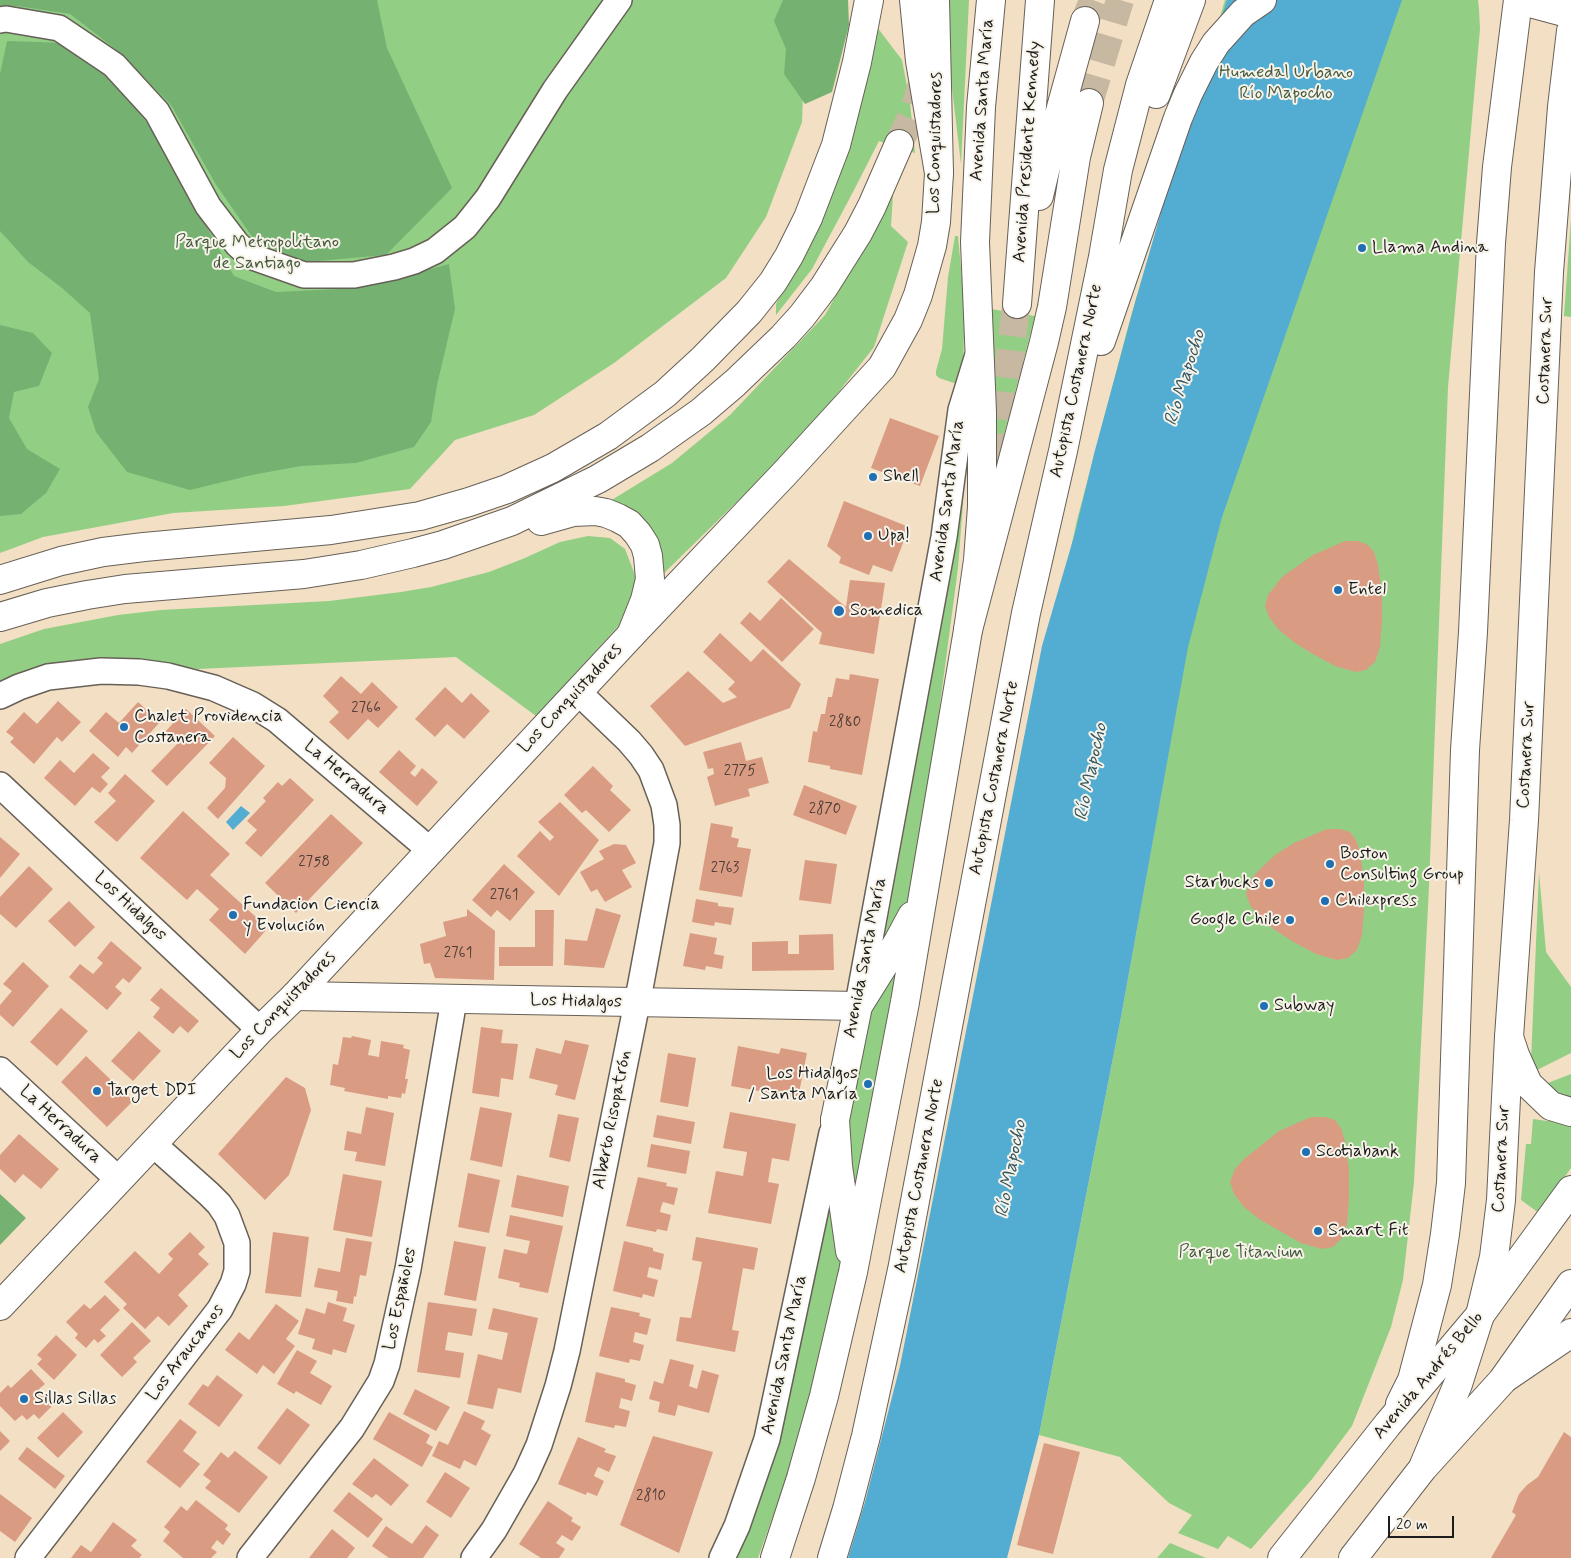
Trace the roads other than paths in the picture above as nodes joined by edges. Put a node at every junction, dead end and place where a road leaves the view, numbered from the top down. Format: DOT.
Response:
graph roads {
  1 [pos="619,0"];
  2 [pos="869,0"];
  3 [pos="914,0"];
  4 [pos="935,0"];
  5 [pos="991,0"];
  6 [pos="1040,0"];
  7 [pos="1169,0"];
  8 [pos="1191,0"];
  9 [pos="1262,0"];
  10 [pos="1519,0"];
  11 [pos="1553,0"];
  12 [pos="1571,9"];
  13 [pos="1571,14"];
  14 [pos="0,20"];
  15 [pos="1085,21"];
  16 [pos="1571,31"];
  17 [pos="1089,103"];
  18 [pos="899,144"];
  19 [pos="939,173"];
  20 [pos="1103,257"];
  21 [pos="979,351"];
  22 [pos="1063,451"];
  23 [pos="443,545"];
  24 [pos="0,580"];
  25 [pos="0,617"];
  26 [pos="968,630"];
  27 [pos="631,635"];
  28 [pos="578,692"];
  29 [pos="0,696"];
  30 [pos="0,785"];
  31 [pos="430,850"];
  32 [pos="924,890"];
  33 [pos="295,996"];
  34 [pos="454,1000"];
  35 [pos="637,1003"];
  36 [pos="858,1006"];
  37 [pos="260,1030"];
  38 [pos="1509,1037"];
  39 [pos="0,1070"];
  40 [pos="1571,1112"];
  41 [pos="835,1120"];
  42 [pos="153,1144"];
  43 [pos="119,1180"];
  44 [pos="1571,1190"];
  45 [pos="853,1272"];
  46 [pos="1571,1284"];
  47 [pos="0,1306"];
  48 [pos="1480,1315"];
  49 [pos="1571,1333"];
  50 [pos="1502,1381"];
  51 [pos="1388,1424"];
  52 [pos="1423,1468"];
  53 [pos="28,1558"];
  54 [pos="250,1558"];
  55 [pos="474,1558"];
  56 [pos="722,1558"];
  57 [pos="775,1558"];
  58 [pos="832,1558"];
  59 [pos="1282,1558"];
  60 [pos="1353,1558"];
  1 -- 14 [label="street"];
  2 -- 24 [label="main road"];
  3 -- 19 [label="main road"];
  4 -- 19 [label="main road, Los Conquistadores"];
  5 -- 21 [label="main road, Avenida Santa María"];
  6 -- 15 [label="main road, Avenida Presidente Kennedy"];
  7 -- 20 [label="main road, Autopista Costanera Norte"];
  8 -- 20 [label="main road"];
  9 -- 22 [label="main road"];
  10 -- 13 [label="main road"];
  10 -- 51 [label="main road"];
  11 -- 12 [label="main road"];
  16 -- 38 [label="main road, Costanera Sur"];
  17 -- 26 [label="main road"];
  18 -- 23 [label="main road"];
  19 -- 27 [label="main road, Los Conquistadores"];
  20 -- 22 [label="main road, Autopista Costanera Norte"];
  21 -- 26 [label="main road, Avenida Santa María"];
  21 -- 36 [label="street, Avenida Santa María"];
  22 -- 58 [label="main road, Autopista Costanera Norte"];
  23 -- 25 [label="main road"];
  23 -- 27 [label="main road"];
  26 -- 32 [label="main road, Avenida Santa María"];
  27 -- 28 [label="main road, Los Conquistadores"];
  28 -- 31 [label="main road, Los Conquistadores"];
  28 -- 35 [label="street, Alberto Risopatrón"];
  29 -- 31 [label="street, La Herradura"];
  30 -- 37 [label="street, Los Hidalgos"];
  31 -- 33 [label="main road, Los Conquistadores"];
  32 -- 36 [label="main road"];
  32 -- 45 [label="main road, Avenida Santa María"];
  33 -- 34 [label="main road, Los Hidalgos"];
  33 -- 37 [label="main road, Los Conquistadores"];
  34 -- 35 [label="main road, Los Hidalgos"];
  34 -- 54 [label="street, Los Españoles"];
  35 -- 36 [label="main road, Los Hidalgos"];
  35 -- 55 [label="street, Alberto Risopatrón"];
  36 -- 41 [label="main road, Avenida Santa María"];
  37 -- 42 [label="main road, Los Conquistadores"];
  38 -- 40 [label="main road"];
  38 -- 48 [label="main road, Costanera Sur"];
  39 -- 43 [label="street, La Herradura"];
  41 -- 45 [label="main road"];
  41 -- 56 [label="street, Avenida Santa María"];
  42 -- 43 [label="main road, Los Conquistadores"];
  42 -- 53 [label="street, Los Araucanos"];
  43 -- 47 [label="main road, Los Conquistadores"];
  44 -- 48 [label="main road, Avenida Andrés Bello"];
  45 -- 57 [label="main road, Avenida Santa María"];
  46 -- 50 [label="main road"];
  48 -- 51 [label="main road, Avenida Andrés Bello"];
  48 -- 52 [label="main road, Costanera Sur"];
  49 -- 50 [label="main road"];
  50 -- 52 [label="main road"];
  51 -- 59 [label="main road, Avenida Andrés Bello"];
  52 -- 60 [label="main road"];
}
